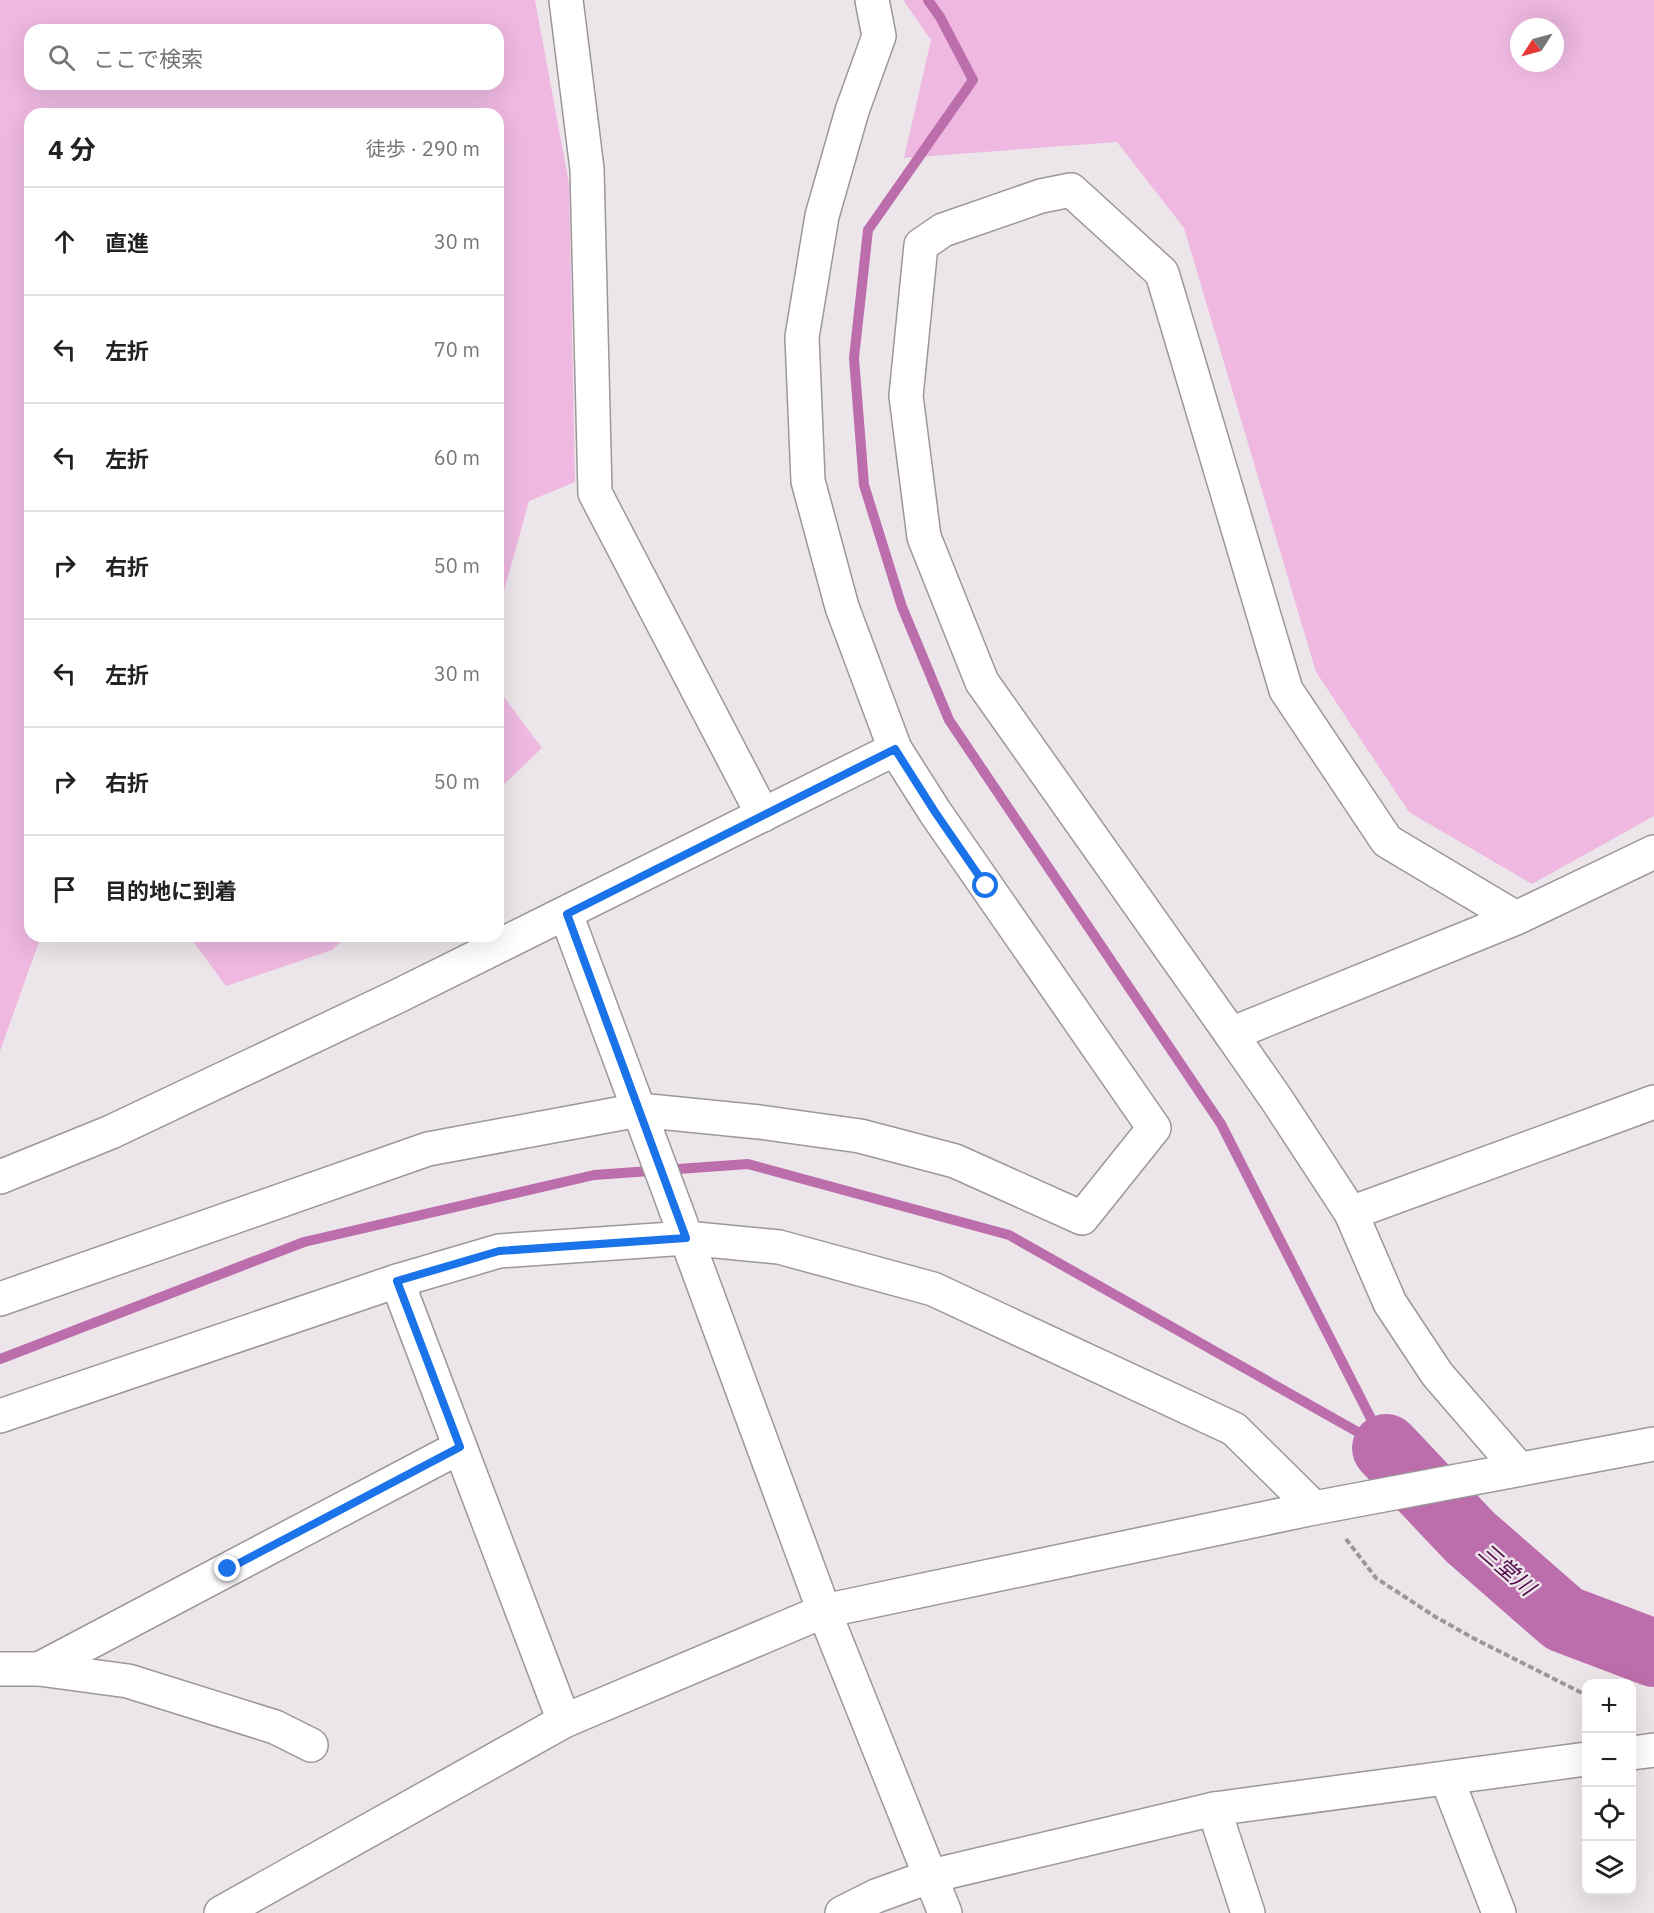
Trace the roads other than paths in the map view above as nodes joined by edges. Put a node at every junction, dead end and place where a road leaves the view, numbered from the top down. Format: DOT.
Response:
graph roads {
  1 [pos="566,0"];
  2 [pos="872,0"];
  3 [pos="895,749"];
  4 [pos="763,816"];
  5 [pos="1654,852"];
  6 [pos="567,914"];
  7 [pos="1516,918"];
  8 [pos="1231,1034"];
  9 [pos="1654,1102"];
  10 [pos="644,1123"];
  11 [pos="0,1177"];
  12 [pos="1351,1213"];
  13 [pos="681,1224"];
  14 [pos="397,1281"];
  15 [pos="0,1299"];
  16 [pos="0,1416"];
  17 [pos="1654,1444"];
  18 [pos="460,1447"];
  19 [pos="1510,1471"];
  20 [pos="1325,1507"];
  21 [pos="824,1611"];
  22 [pos="39,1669"];
  23 [pos="0,1670"];
  24 [pos="564,1721"];
  25 [pos="311,1745"];
  26 [pos="1654,1750"];
  27 [pos="1636,1752"];
  28 [pos="1582,1760"];
  29 [pos="1447,1779"];
  30 [pos="1214,1809"];
  31 [pos="931,1876"];
  32 [pos="221,1913"];
  33 [pos="842,1913"];
  34 [pos="945,1913"];
  35 [pos="1248,1913"];
  36 [pos="1499,1913"];
  1 -- 4 [label="street"];
  2 -- 3 [label="street"];
  3 -- 4 [label="street"];
  3 -- 10 [label="street"];
  4 -- 6 [label="street"];
  5 -- 7 [label="street"];
  6 -- 10 [label="street"];
  6 -- 11 [label="street"];
  7 -- 8 [label="street"];
  7 -- 8 [label="street"];
  8 -- 12 [label="street"];
  9 -- 12 [label="street"];
  10 -- 13 [label="street"];
  10 -- 15 [label="street"];
  12 -- 19 [label="street"];
  13 -- 14 [label="street"];
  13 -- 20 [label="street"];
  13 -- 21 [label="street"];
  14 -- 16 [label="street"];
  14 -- 18 [label="street"];
  17 -- 19 [label="street"];
  18 -- 22 [label="street"];
  18 -- 24 [label="street"];
  19 -- 20 [label="street"];
  20 -- 21 [label="street"];
  21 -- 24 [label="street"];
  21 -- 31 [label="street"];
  22 -- 23 [label="street"];
  22 -- 25 [label="street"];
  24 -- 32 [label="street"];
  26 -- 27 [label="street"];
  28 -- 29 [label="street"];
  29 -- 30 [label="street"];
  29 -- 36 [label="street"];
  30 -- 31 [label="street"];
  30 -- 35 [label="street"];
  31 -- 33 [label="street"];
  31 -- 34 [label="street"];
}
